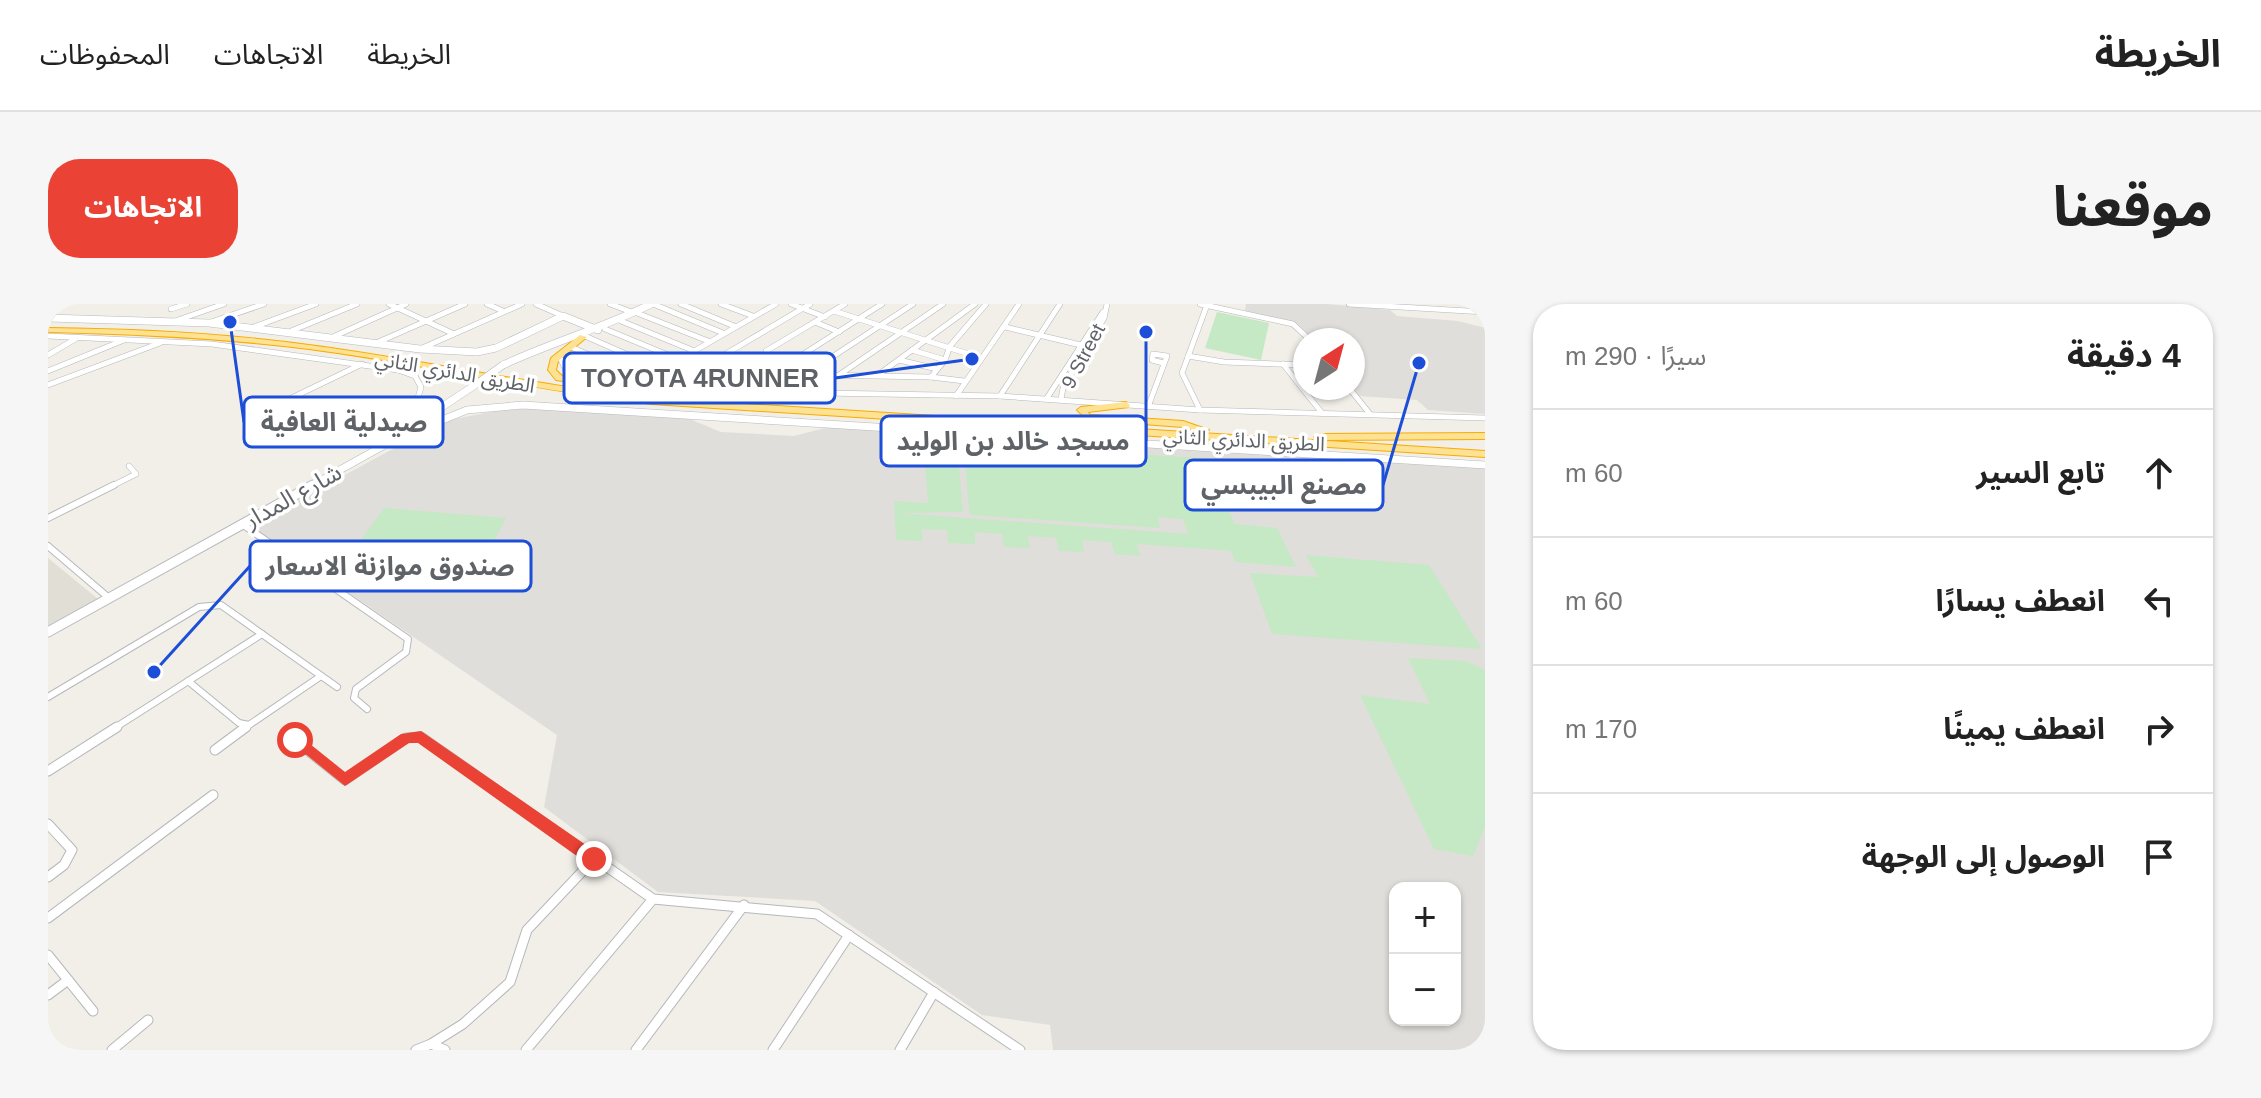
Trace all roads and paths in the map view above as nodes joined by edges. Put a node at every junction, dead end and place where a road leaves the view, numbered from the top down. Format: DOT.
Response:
graph roads {
  1 [pos="62,304"];
  2 [pos="187,304"];
  3 [pos="224,304"];
  4 [pos="264,304"];
  5 [pos="316,304"];
  6 [pos="357,304"];
  7 [pos="389,304"];
  8 [pos="406,304"];
  9 [pos="465,304"];
  10 [pos="522,304"];
  11 [pos="536,304"];
  12 [pos="610,304"];
  13 [pos="652,304"];
  14 [pos="681,304"];
  15 [pos="721,304"];
  16 [pos="776,304"];
  17 [pos="791,304"];
  18 [pos="810,304"];
  19 [pos="845,304"];
  20 [pos="882,304"];
  21 [pos="913,304"];
  22 [pos="943,304"];
  23 [pos="975,304"];
  24 [pos="986,304"];
  25 [pos="1006,304"];
  26 [pos="1060,304"];
  27 [pos="1106,304"];
  28 [pos="1200,304"];
  29 [pos="1240,304"];
  30 [pos="1349,304"];
  31 [pos="491,305"];
  32 [pos="1209,305"];
  33 [pos="1018,306"];
  34 [pos="397,308"];
  35 [pos="803,308"];
  36 [pos="171,309"];
  37 [pos="48,311"];
  38 [pos="504,311"];
  39 [pos="834,311"];
  40 [pos="1238,312"];
  41 [pos="1485,312"];
  42 [pos="635,313"];
  43 [pos="563,316"];
  44 [pos="753,316"];
  45 [pos="825,317"];
  46 [pos="48,318"];
  47 [pos="859,319"];
  48 [pos="175,321"];
  49 [pos="621,321"];
  50 [pos="424,322"];
  51 [pos="815,322"];
  52 [pos="209,323"];
  53 [pos="735,326"];
  54 [pos="878,326"];
  55 [pos="254,327"];
  56 [pos="1005,327"];
  57 [pos="48,328"];
  58 [pos="1297,328"];
  59 [pos="602,330"];
  60 [pos="291,331"];
  61 [pos="839,332"];
  62 [pos="723,333"];
  63 [pos="454,334"];
  64 [pos="900,334"];
  65 [pos="1039,335"];
  66 [pos="48,336"];
  67 [pos="335,336"];
  68 [pos="584,336"];
  69 [pos="79,337"];
  70 [pos="129,338"];
  71 [pos="166,340"];
  72 [pos="708,341"];
  73 [pos="924,341"];
  74 [pos="376,343"];
  75 [pos="1084,346"];
  76 [pos="571,347"];
  77 [pos="950,348"];
  78 [pos="420,349"];
  79 [pos="533,349"];
  80 [pos="692,350"];
  81 [pos="912,350"];
  82 [pos="48,355"];
  83 [pos="559,356"];
  84 [pos="1188,356"];
  85 [pos="678,357"];
  86 [pos="981,358"];
  87 [pos="719,359"];
  88 [pos="899,360"];
  89 [pos="945,360"];
  90 [pos="766,361"];
  91 [pos="791,362"];
  92 [pos="364,363"];
  93 [pos="1163,363"];
  94 [pos="1283,364"];
  95 [pos="1293,364"];
  96 [pos="937,369"];
  97 [pos="658,370"];
  98 [pos="48,371"];
  99 [pos="764,375"];
  100 [pos="793,376"];
  101 [pos="838,376"];
  102 [pos="876,376"];
  103 [pos="819,377"];
  104 [pos="931,377"];
  105 [pos="644,379"];
  106 [pos="964,381"];
  107 [pos="637,384"];
  108 [pos="48,385"];
  109 [pos="790,391"];
  110 [pos="956,396"];
  111 [pos="1000,396"];
  112 [pos="1047,398"];
  113 [pos="710,399"];
  114 [pos="1061,399"];
  115 [pos="1359,400"];
  116 [pos="681,404"];
  117 [pos="1126,405"];
  118 [pos="1148,407"];
  119 [pos="1200,410"];
  120 [pos="1322,413"];
  121 [pos="829,414"];
  122 [pos="1370,414"];
  123 [pos="1485,418"];
  124 [pos="751,419"];
  125 [pos="1205,430"];
  126 [pos="408,431"];
  127 [pos="1485,436"];
  128 [pos="1318,437"];
  129 [pos="395,439"];
  130 [pos="343,441"];
  131 [pos="1485,447"];
  132 [pos="1485,454"];
  133 [pos="1485,465"];
  134 [pos="129,466"];
  135 [pos="48,518"];
  136 [pos="242,524"];
  137 [pos="48,546"];
  138 [pos="109,598"];
  139 [pos="48,632"];
  140 [pos="262,634"];
  141 [pos="321,676"];
  142 [pos="188,681"];
  143 [pos="337,687"];
  144 [pos="48,697"];
  145 [pos="367,709"];
  146 [pos="249,725"];
  147 [pos="295,740"];
  148 [pos="215,750"];
  149 [pos="48,771"];
  150 [pos="213,795"];
  151 [pos="48,824"];
  152 [pos="594,859"];
  153 [pos="48,877"];
  154 [pos="653,899"];
  155 [pos="744,905"];
  156 [pos="48,918"];
  157 [pos="849,935"];
  158 [pos="48,955"];
  159 [pos="68,980"];
  160 [pos="934,992"];
  161 [pos="48,995"];
  162 [pos="93,1011"];
  163 [pos="148,1020"];
  164 [pos="431,1044"];
  165 [pos="112,1050"];
  166 [pos="416,1050"];
  167 [pos="445,1050"];
  168 [pos="526,1050"];
  169 [pos="636,1050"];
  170 [pos="773,1050"];
  171 [pos="900,1050"];
  172 [pos="1020,1050"];
  1 -- 37 [label="street"];
  2 -- 36 [label="street"];
  3 -- 48 [label="street"];
  4 -- 52 [label="street"];
  5 -- 55 [label="street"];
  6 -- 60 [label="street"];
  7 -- 34 [label="street"];
  8 -- 34 [label="street"];
  9 -- 50 [label="street"];
  10 -- 38 [label="street"];
  11 -- 43 [label="street"];
  12 -- 42 [label="street"];
  13 -- 42 [label="street"];
  13 -- 62 [label="street"];
  14 -- 53 [label="street"];
  15 -- 44 [label="street"];
  16 -- 44 [label="street"];
  17 -- 35 [label="street"];
  18 -- 35 [label="street"];
  19 -- 39 [label="street"];
  20 -- 47 [label="street"];
  21 -- 54 [label="street"];
  22 -- 64 [label="street"];
  23 -- 73 [label="street"];
  24 -- 77 [label="street"];
  25 -- 33 [label="street"];
  26 -- 65 [label="street"];
  27 -- 75 [label="street, 9 Street"];
  28 -- 32 [label="street"];
  29 -- 40 [label="street"];
  30 -- 41 [label="street"];
  31 -- 38 [label="street"];
  32 -- 40 [label="street"];
  32 -- 84 [label="street"];
  33 -- 56 [label="street"];
  34 -- 50 [label="street"];
  34 -- 67 [label="street"];
  35 -- 45 [label="street"];
  35 -- 87 [label="street"];
  38 -- 63 [label="street"];
  39 -- 45 [label="street"];
  39 -- 47 [label="street"];
  40 -- 58 [label="street"];
  42 -- 49 [label="street"];
  42 -- 59 [label="street"];
  42 -- 72 [label="street"];
  43 -- 59 [label="street"];
  43 -- 78 [label="street"];
  44 -- 53 [label="street"];
  45 -- 51 [label="street"];
  46 -- 48 [label="street"];
  47 -- 54 [label="street"];
  47 -- 61 [label="street"];
  48 -- 52 [label="street"];
  49 -- 59 [label="street"];
  49 -- 80 [label="street"];
  50 -- 63 [label="street"];
  50 -- 74 [label="street"];
  51 -- 61 [label="street"];
  51 -- 90 [label="street"];
  52 -- 55 [label="street"];
  53 -- 62 [label="street"];
  54 -- 64 [label="street"];
  54 -- 103 [label="street"];
  55 -- 60 [label="street"];
  56 -- 65 [label="street"];
  56 -- 86 [label="street"];
  57 -- 113 [label="highway, الطريق الدائري الثاني"];
  57 -- 116 [label="highway, الطريق الدائري الثاني"];
  59 -- 68 [label="street"];
  59 -- 79 [label="street"];
  59 -- 85 [label="street"];
  60 -- 67 [label="street"];
  61 -- 91 [label="street"];
  62 -- 72 [label="street"];
  63 -- 78 [label="street"];
  64 -- 73 [label="street"];
  64 -- 101 [label="street"];
  65 -- 75 [label="street"];
  65 -- 111 [label="street"];
  66 -- 69 [label="street"];
  67 -- 74 [label="street"];
  68 -- 76 [label="highway"];
  68 -- 79 [label="street"];
  68 -- 97 [label="street"];
  69 -- 70 [label="street"];
  69 -- 82 [label="street"];
  70 -- 71 [label="street"];
  70 -- 98 [label="street"];
  71 -- 92 [label="street"];
  71 -- 108 [label="street"];
  72 -- 80 [label="street"];
  73 -- 77 [label="street"];
  73 -- 81 [label="street"];
  74 -- 78 [label="street"];
  75 -- 112 [label="street, 9 Street"];
  75 -- 114 [label="street, 9 Street"];
  76 -- 83 [label="highway"];
  76 -- 105 [label="street"];
  77 -- 86 [label="street"];
  77 -- 89 [label="street"];
  79 -- 126 [label="street, شارع المدار, bridge"];
  80 -- 85 [label="street"];
  81 -- 88 [label="street"];
  81 -- 89 [label="street"];
  83 -- 107 [label="street"];
  83 -- 113 [label="highway"];
  84 -- 94 [label="street"];
  84 -- 119 [label="street"];
  85 -- 87 [label="street"];
  85 -- 97 [label="street"];
  86 -- 106 [label="street"];
  87 -- 90 [label="street"];
  88 -- 96 [label="street"];
  88 -- 102 [label="street"];
  89 -- 96 [label="street"];
  90 -- 91 [label="street"];
  90 -- 99 [label="street"];
  91 -- 100 [label="street"];
  92 -- 126 [label="street"];
  92 -- 130 [label="street"];
  93 -- 118 [label="street"];
  94 -- 95 [label="street"];
  94 -- 120 [label="street"];
  96 -- 104 [label="street"];
  97 -- 99 [label="street"];
  97 -- 105 [label="street"];
  99 -- 100 [label="street"];
  100 -- 103 [label="street"];
  100 -- 109 [label="street"];
  101 -- 102 [label="street"];
  101 -- 103 [label="street"];
  102 -- 104 [label="street"];
  104 -- 106 [label="street"];
  105 -- 107 [label="street"];
  106 -- 110 [label="street"];
  107 -- 109 [label="street"];
  109 -- 110 [label="street"];
  110 -- 111 [label="street"];
  111 -- 112 [label="street"];
  112 -- 114 [label="street"];
  113 -- 125 [label="highway, الطريق الدائري الثاني"];
  114 -- 117 [label="street"];
  115 -- 122 [label="street"];
  116 -- 121 [label="highway, الطريق الدائري الثاني"];
  116 -- 124 [label="highway"];
  117 -- 118 [label="street"];
  117 -- 125 [label="highway"];
  118 -- 119 [label="street"];
  119 -- 120 [label="street"];
  120 -- 122 [label="street"];
  121 -- 124 [label="highway"];
  121 -- 132 [label="highway, الطريق الدائري الثاني"];
  122 -- 123 [label="street"];
  124 -- 129 [label="street"];
  124 -- 133 [label="street"];
  125 -- 128 [label="highway, الطريق الدائري الثاني"];
  126 -- 129 [label="street, شارع المدار"];
  127 -- 128 [label="highway"];
  128 -- 131 [label="highway, الطريق الدائري الثاني"];
  129 -- 136 [label="street, شارع المدار"];
  134 -- 135 [label="street"];
  136 -- 138 [label="street, شارع المدار"];
  136 -- 145 [label="street"];
  137 -- 138 [label="street"];
  138 -- 139 [label="street, شارع المدار"];
  140 -- 141 [label="street"];
  140 -- 142 [label="street"];
  140 -- 144 [label="street"];
  141 -- 143 [label="street"];
  141 -- 146 [label="street"];
  142 -- 146 [label="street"];
  142 -- 149 [label="street"];
  146 -- 148 [label="street"];
  147 -- 152 [label="street"];
  150 -- 156 [label="street"];
  151 -- 153 [label="street"];
  152 -- 154 [label="street"];
  152 -- 164 [label="street"];
  154 -- 155 [label="street"];
  154 -- 168 [label="street"];
  155 -- 157 [label="street"];
  155 -- 169 [label="street"];
  157 -- 160 [label="street"];
  157 -- 170 [label="street"];
  158 -- 159 [label="street"];
  159 -- 161 [label="street"];
  159 -- 162 [label="street"];
  160 -- 171 [label="street"];
  160 -- 172 [label="street"];
  163 -- 165 [label="street"];
  164 -- 166 [label="street"];
  164 -- 167 [label="street"];
}
